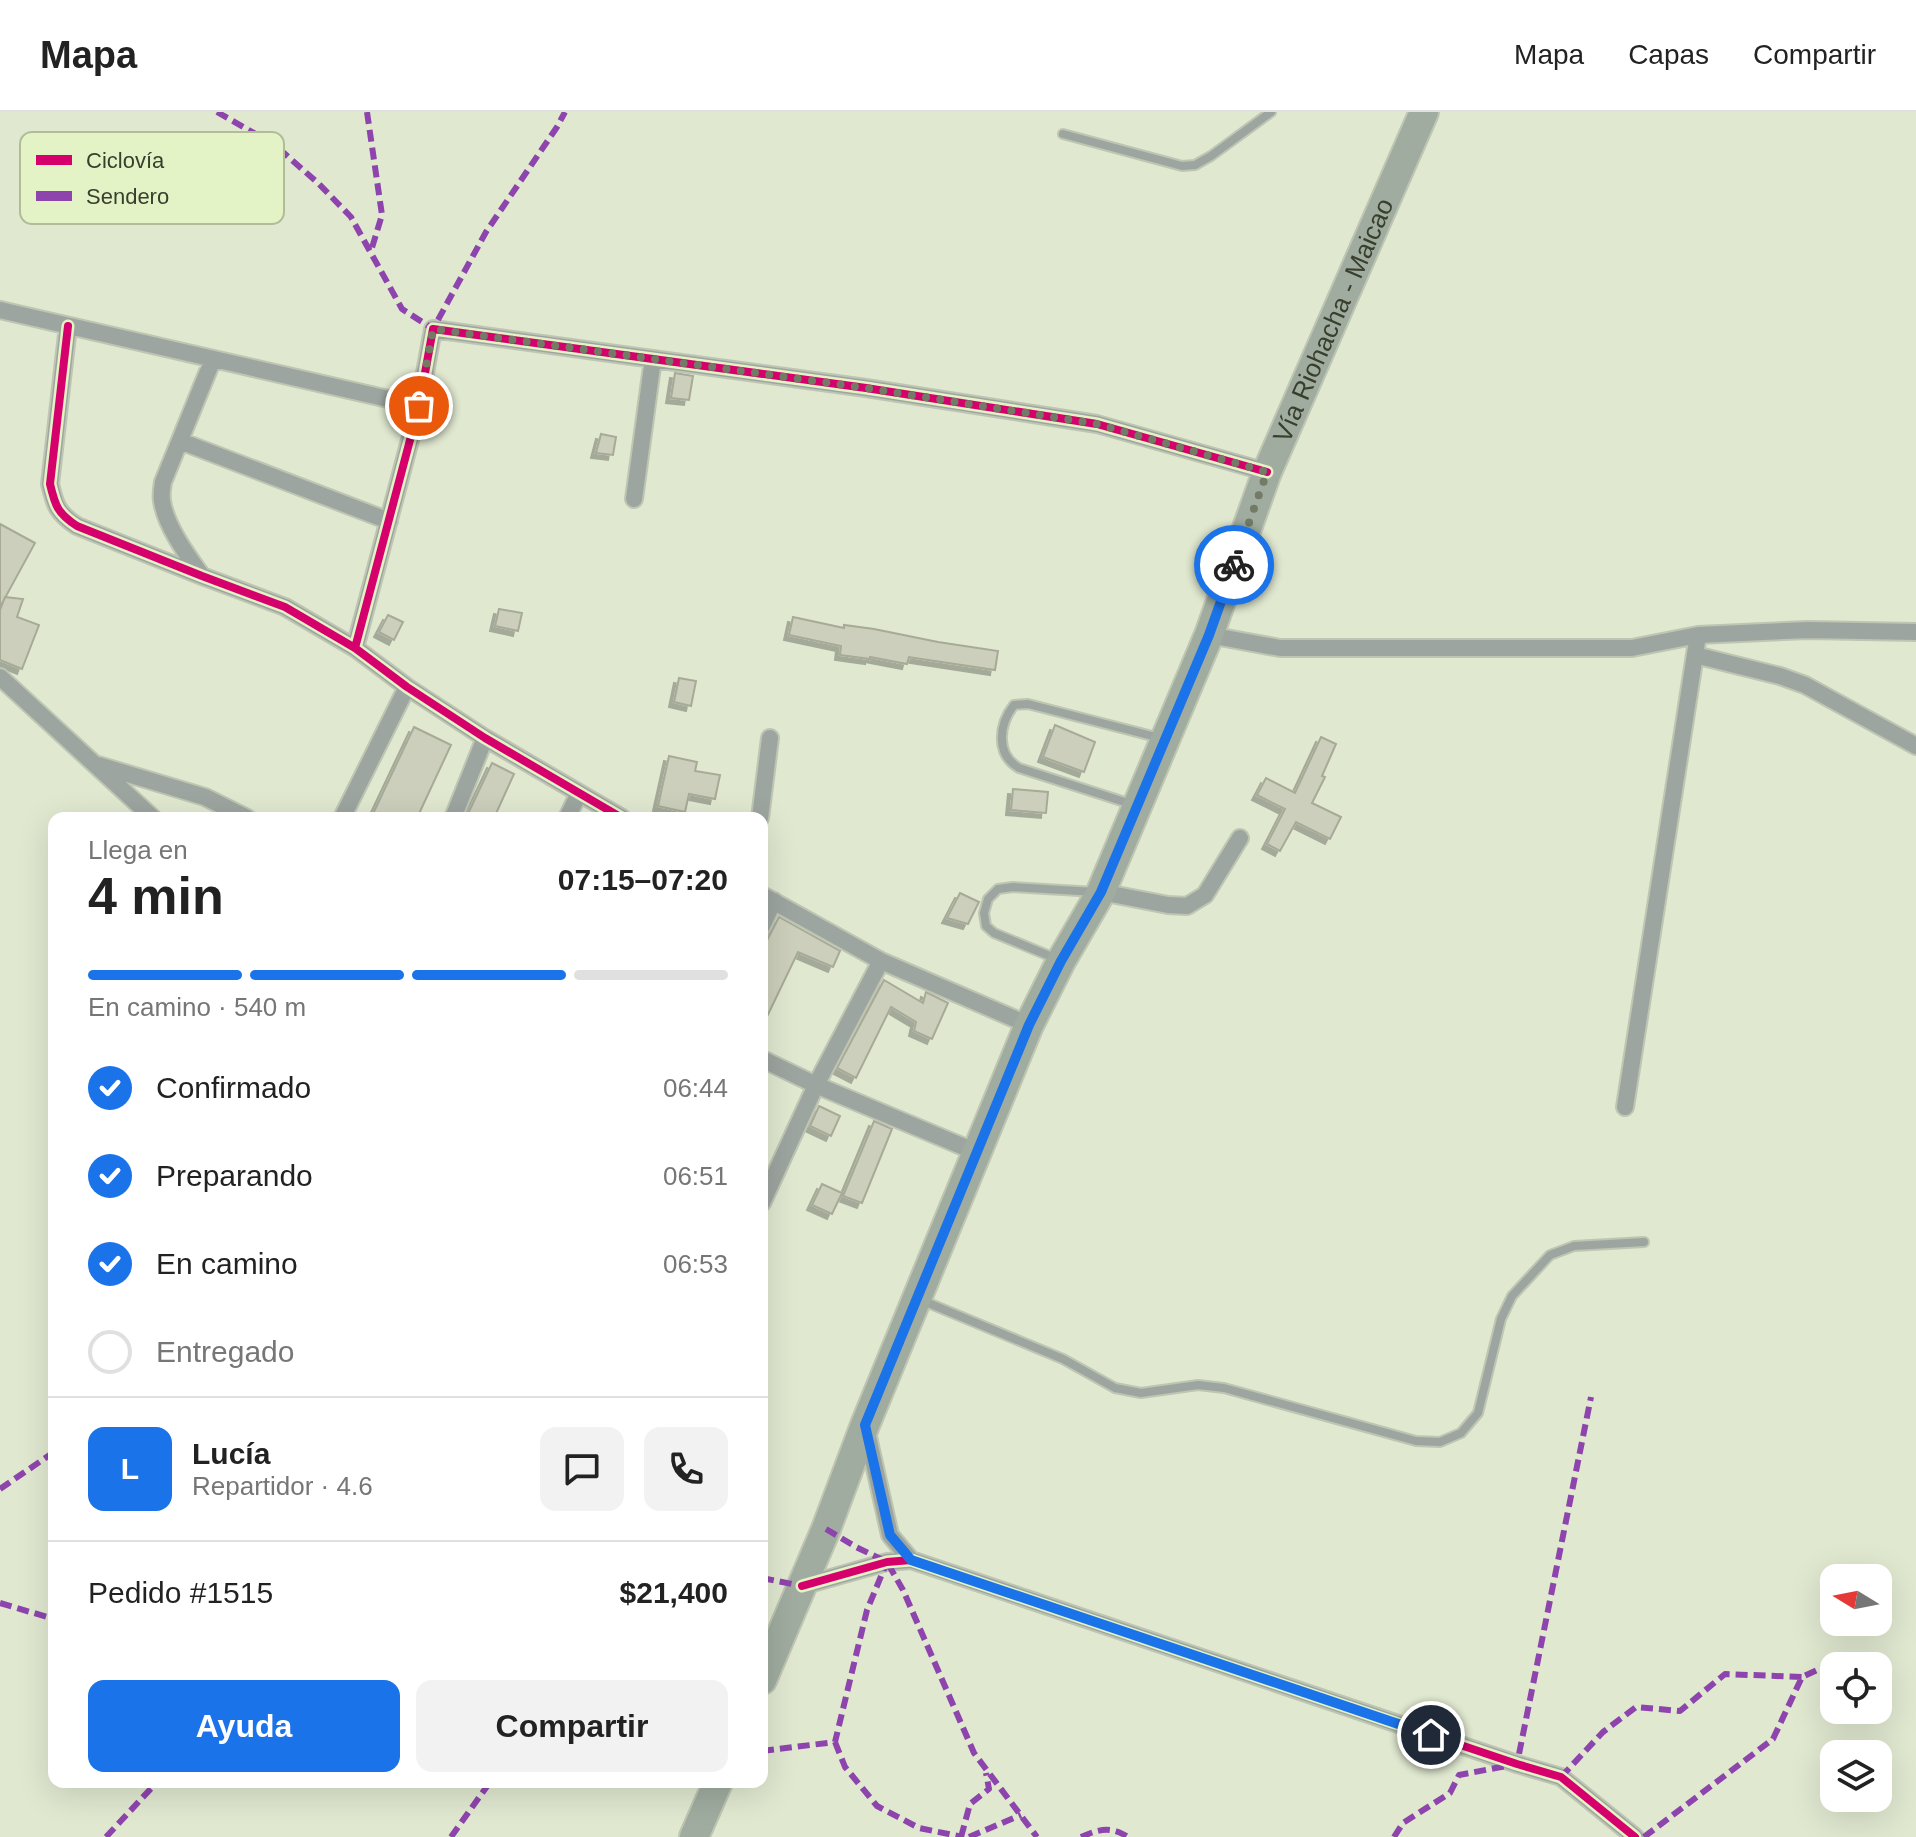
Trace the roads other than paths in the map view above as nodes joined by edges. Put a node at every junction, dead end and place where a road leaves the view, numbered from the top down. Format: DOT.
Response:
graph roads {
  1 [pos="1271,112"];
  2 [pos="1424,112"];
  3 [pos="1063,134"];
  4 [pos="0,310"];
  5 [pos="68,326"];
  6 [pos="213,359"];
  7 [pos="653,359"];
  8 [pos="419,406"];
  9 [pos="180,441"];
  10 [pos="1267,472"];
  11 [pos="634,499"];
  12 [pos="389,521"];
  13 [pos="202,576"];
  14 [pos="1916,632"];
  15 [pos="1209,635"];
  16 [pos="1698,635"];
  17 [pos="355,648"];
  18 [pos="1695,655"];
  19 [pos="0,677"];
  20 [pos="407,687"];
  21 [pos="485,738"];
  22 [pos="770,738"];
  23 [pos="1164,739"];
  24 [pos="1916,746"];
  25 [pos="93,764"];
  26 [pos="579,793"];
  27 [pos="1137,806"];
  28 [pos="146,812"];
  29 [pos="235,812"];
  30 [pos="345,812"];
  31 [pos="455,812"];
  32 [pos="570,812"];
  33 [pos="612,812"];
  34 [pos="761,812"];
  35 [pos="1240,838"];
  36 [pos="1101,892"];
  37 [pos="768,898"];
  38 [pos="881,961"];
  39 [pos="1061,961"];
  40 [pos="1029,1025"];
  41 [pos="768,1062"];
  42 [pos="816,1085"];
  43 [pos="1625,1107"];
  44 [pos="976,1152"];
  45 [pos="768,1190"];
  46 [pos="1644,1242"];
  47 [pos="917,1298"];
  48 [pos="865,1425"];
  49 [pos="911,1560"];
  50 [pos="802,1586"];
  51 [pos="768,1666"];
  52 [pos="715,1788"];
  53 [pos="694,1837"];
  54 [pos="1635,1837"];
  1 -- 3 [label="lane"];
  2 -- 10 [label="highway, Vía Riohacha - Maicao"];
  4 -- 5 [label="street"];
  5 -- 6 [label="street"];
  5 -- 13 [label="street"];
  6 -- 8 [label="street"];
  6 -- 9 [label="street"];
  7 -- 8 [label="street"];
  7 -- 10 [label="street"];
  7 -- 11 [label="street"];
  8 -- 12 [label="street"];
  9 -- 12 [label="street"];
  9 -- 13 [label="street"];
  10 -- 15 [label="highway, Vía Riohacha - Maicao"];
  12 -- 17 [label="street"];
  13 -- 17 [label="street"];
  14 -- 16 [label="street"];
  15 -- 16 [label="street"];
  15 -- 23 [label="highway, Vía Riohacha - Maicao"];
  16 -- 18 [label="street"];
  17 -- 20 [label="street"];
  18 -- 24 [label="street"];
  18 -- 43 [label="street"];
  19 -- 25 [label="street"];
  20 -- 21 [label="street"];
  20 -- 30 [label="street"];
  21 -- 26 [label="street"];
  21 -- 31 [label="street"];
  22 -- 34 [label="street"];
  23 -- 27 [label="highway, Vía Riohacha - Maicao"];
  23 -- 27 [label="lane"];
  25 -- 28 [label="street"];
  25 -- 29 [label="street"];
  26 -- 32 [label="street"];
  26 -- 33 [label="street"];
  27 -- 36 [label="highway, Vía Riohacha - Maicao"];
  35 -- 36 [label="street"];
  36 -- 39 [label="highway, Vía Riohacha - Maicao"];
  36 -- 39 [label="lane"];
  37 -- 38 [label="street"];
  38 -- 40 [label="street"];
  38 -- 42 [label="street"];
  39 -- 40 [label="highway, Vía Riohacha - Maicao"];
  40 -- 44 [label="highway, Vía Riohacha - Maicao"];
  41 -- 42 [label="street"];
  42 -- 44 [label="street"];
  42 -- 45 [label="street"];
  44 -- 47 [label="highway, Vía Riohacha - Maicao"];
  46 -- 47 [label="lane"];
  47 -- 48 [label="highway, Vía Riohacha - Maicao"];
  48 -- 49 [label="street"];
  48 -- 50 [label="highway, Vía Riohacha - Maicao"];
  49 -- 50 [label="street"];
  49 -- 54 [label="street"];
  50 -- 51 [label="highway, Vía Riohacha - Maicao"];
  52 -- 53 [label="highway"];
}
